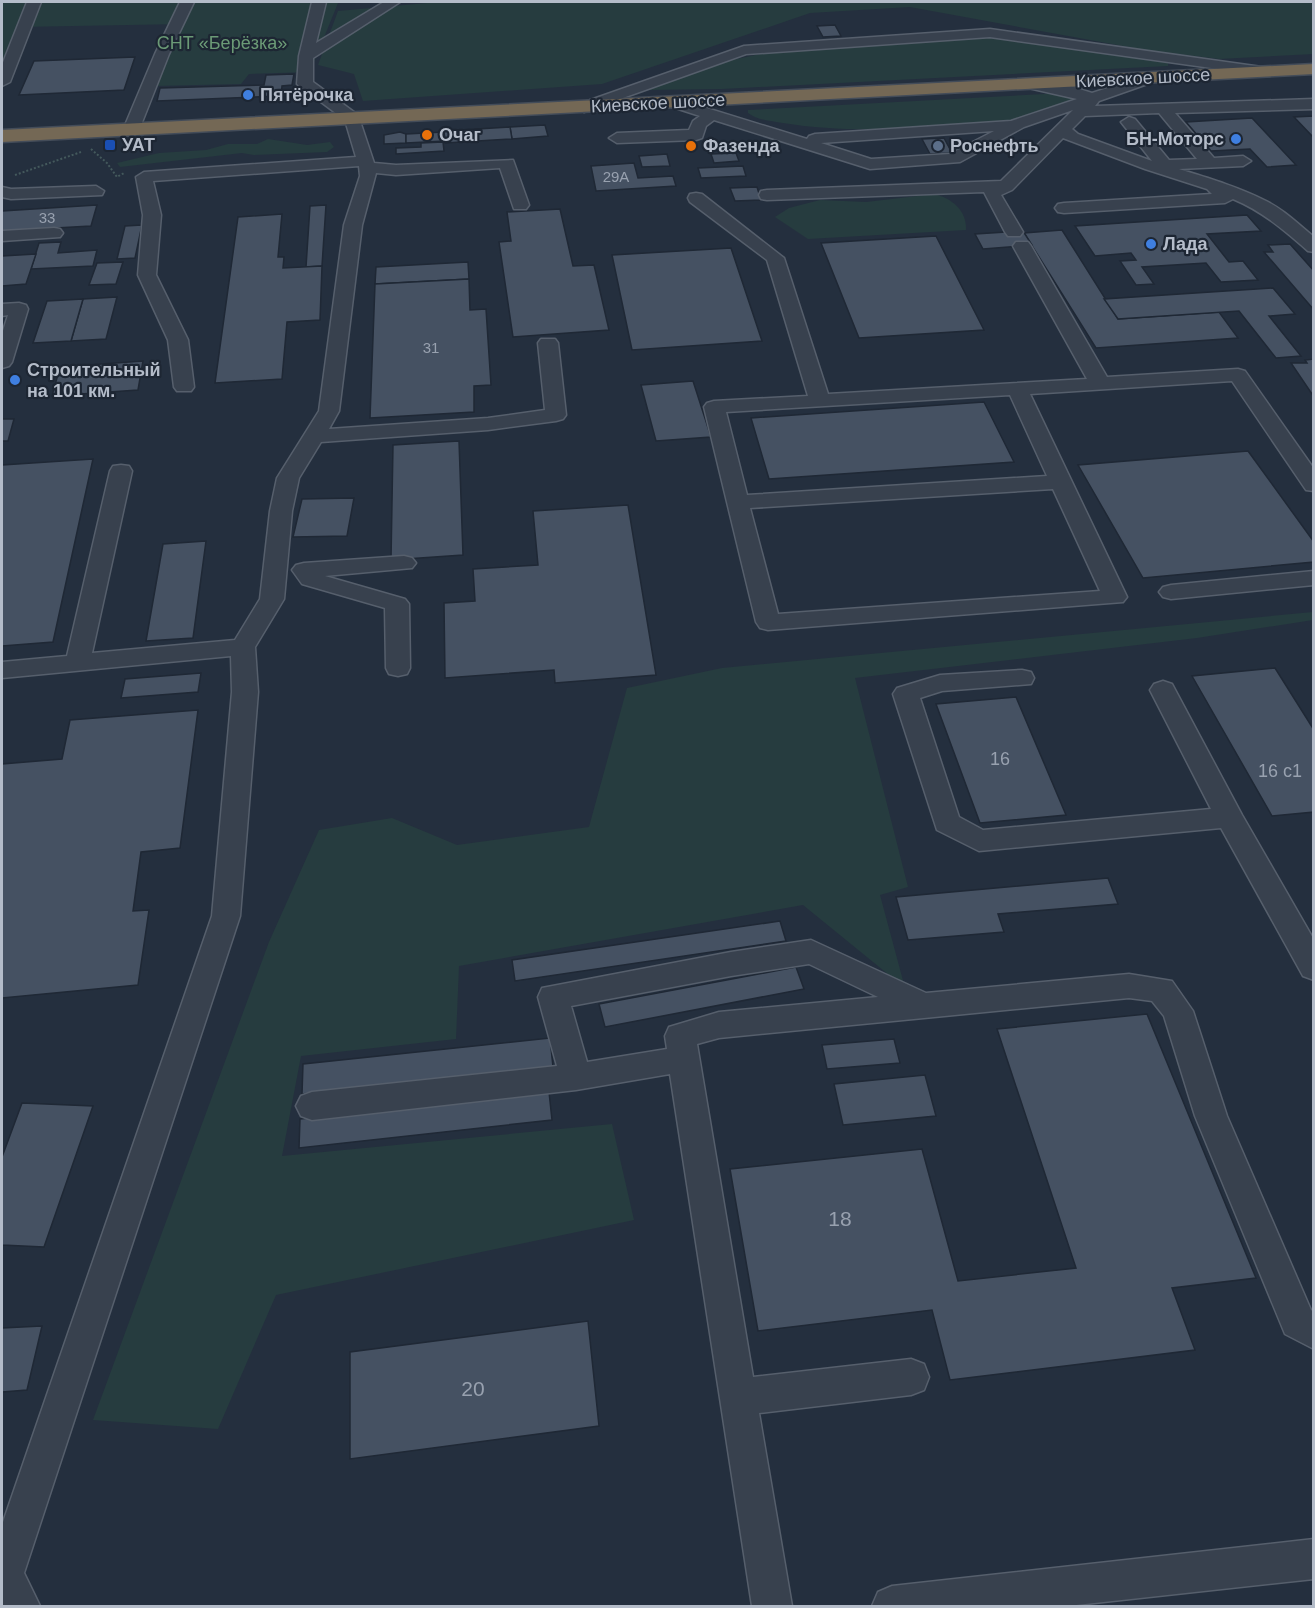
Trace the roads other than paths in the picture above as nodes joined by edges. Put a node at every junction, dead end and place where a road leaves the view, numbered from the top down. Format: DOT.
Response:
graph roads {
  1 [pos="34,2"];
  2 [pos="187,2"];
  3 [pos="319,2"];
  4 [pos="393,2"];
  5 [pos="306,56"];
  6 [pos="1314,69"];
  7 [pos="1269,72"];
  8 [pos="1151,78"];
  9 [pos="2,82"];
  10 [pos="1029,84"];
  11 [pos="1094,99"];
  12 [pos="671,102"];
  13 [pos="1314,104"];
  14 [pos="584,107"];
  15 [pos="1164,110"];
  16 [pos="1081,111"];
  17 [pos="712,114"];
  18 [pos="352,118"];
  19 [pos="1129,122"];
  20 [pos="1018,124"];
  21 [pos="130,129"];
  22 [pos="1062,129"];
  23 [pos="907,134"];
  24 [pos="2,136"];
  25 [pos="617,138"];
  26 [pos="799,140"];
  27 [pos="920,160"];
  28 [pos="1242,161"];
  29 [pos="1210,163"];
  30 [pos="366,164"];
  31 [pos="1158,165"];
  32 [pos="1213,185"];
  33 [pos="1005,186"];
  34 [pos="96,191"];
  35 [pos="2,192"];
  36 [pos="767,195"];
  37 [pos="696,198"];
  38 [pos="520,205"];
  39 [pos="1064,208"];
  40 [pos="54,233"];
  41 [pos="2,236"];
  42 [pos="1314,247"];
  43 [pos="2,310"];
  44 [pos="548,343"];
  45 [pos="2,362"];
  46 [pos="1101,385"];
  47 [pos="184,387"];
  48 [pos="1017,389"];
  49 [pos="820,401"];
  50 [pos="314,436"];
  51 [pos="121,471"];
  52 [pos="1061,482"];
  53 [pos="1314,485"];
  54 [pos="738,502"];
  55 [pos="404,563"];
  56 [pos="276,569"];
  57 [pos="309,570"];
  58 [pos="1314,578"];
  59 [pos="1171,592"];
  60 [pos="243,647"];
  61 [pos="78,663"];
  62 [pos="398,669"];
  63 [pos="2,670"];
  64 [pos="1022,678"];
  65 [pos="1163,690"];
  66 [pos="1229,818"];
  67 [pos="1314,968"];
  68 [pos="924,1005"];
  69 [pos="683,1059"];
  70 [pos="576,1077"];
  71 [pos="312,1106"];
  72 [pos="1314,1332"];
  73 [pos="911,1377"];
  74 [pos="738,1397"];
  75 [pos="1314,1559"];
  76 [pos="7,1591"];
  77 [pos="772,1606"];
  78 [pos="892,1606"];
  1 -- 9 [label="street"];
  2 -- 21 [label="street"];
  3 -- 5 [label="street"];
  4 -- 5 [label="street"];
  5 -- 18 [label="street"];
  6 -- 7 [label="highway, Киевское шоссе"];
  7 -- 8 [label="highway, Киевское шоссе"];
  7 -- 14 [label="street"];
  8 -- 10 [label="highway, Киевское шоссе"];
  8 -- 11 [label="street"];
  10 -- 11 [label="street"];
  10 -- 12 [label="highway, Киевское шоссе"];
  11 -- 16 [label="street"];
  11 -- 20 [label="street"];
  12 -- 14 [label="highway, Киевское шоссе"];
  12 -- 17 [label="street"];
  13 -- 15 [label="street"];
  14 -- 18 [label="highway, Киевское шоссе"];
  15 -- 16 [label="street"];
  15 -- 29 [label="street"];
  16 -- 22 [label="street"];
  17 -- 25 [label="street"];
  17 -- 26 [label="street"];
  18 -- 21 [label="highway, Киевское шоссе"];
  18 -- 30 [label="street"];
  19 -- 31 [label="street"];
  20 -- 23 [label="street"];
  20 -- 27 [label="street"];
  21 -- 24 [label="highway, Киевское шоссе"];
  22 -- 31 [label="street"];
  22 -- 33 [label="street"];
  23 -- 26 [label="street"];
  23 -- 27 [label="street"];
  26 -- 27 [label="street"];
  28 -- 29 [label="street"];
  29 -- 31 [label="street"];
  30 -- 38 [label="street"];
  30 -- 47 [label="street"];
  30 -- 50 [label="street"];
  31 -- 32 [label="street"];
  32 -- 39 [label="street"];
  32 -- 42 [label="street"];
  33 -- 36 [label="street"];
  33 -- 46 [label="street"];
  34 -- 35 [label="street"];
  37 -- 49 [label="street"];
  40 -- 41 [label="street"];
  43 -- 45 [label="street"];
  44 -- 50 [label="street"];
  46 -- 48 [label="street"];
  46 -- 53 [label="street"];
  48 -- 49 [label="street"];
  48 -- 52 [label="street"];
  49 -- 54 [label="street"];
  50 -- 56 [label="street"];
  51 -- 61 [label="street"];
  52 -- 54 [label="street"];
  52 -- 54 [label="street"];
  55 -- 57 [label="street"];
  56 -- 57 [label="street"];
  56 -- 60 [label="street"];
  57 -- 62 [label="street"];
  58 -- 59 [label="street"];
  60 -- 61 [label="street"];
  60 -- 76 [label="street"];
  61 -- 63 [label="street"];
  64 -- 66 [label="street"];
  65 -- 66 [label="street"];
  66 -- 67 [label="street"];
  68 -- 69 [label="street"];
  68 -- 70 [label="street"];
  68 -- 72 [label="street"];
  69 -- 70 [label="street"];
  69 -- 74 [label="street"];
  70 -- 71 [label="street"];
  73 -- 74 [label="street"];
  74 -- 77 [label="street"];
  75 -- 78 [label="street"];
}
